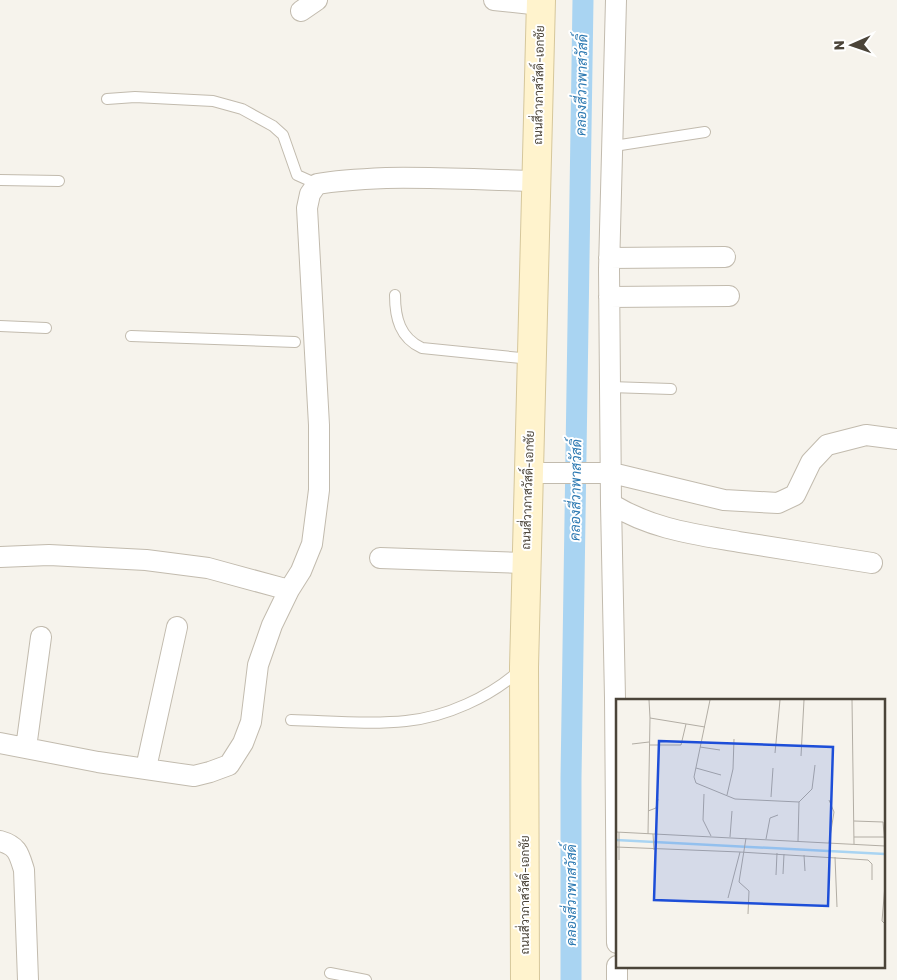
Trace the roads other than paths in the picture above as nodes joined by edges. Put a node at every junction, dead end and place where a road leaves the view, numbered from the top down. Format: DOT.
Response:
graph roads {
  1 [pos="494,0"];
  2 [pos="616,0"];
  3 [pos="541,3"];
  4 [pos="107,99"];
  5 [pos="705,132"];
  6 [pos="614,146"];
  7 [pos="0,180"];
  8 [pos="59,181"];
  9 [pos="536,181"];
  10 [pos="317,184"];
  11 [pos="725,257"];
  12 [pos="610,258"];
  13 [pos="396,295"];
  14 [pos="729,296"];
  15 [pos="610,297"];
  16 [pos="0,326"];
  17 [pos="46,328"];
  18 [pos="131,336"];
  19 [pos="305,343"];
  20 [pos="532,359"];
  21 [pos="610,387"];
  22 [pos="671,389"];
  23 [pos="897,439"];
  24 [pos="529,473"];
  25 [pos="612,473"];
  26 [pos="611,504"];
  27 [pos="0,557"];
  28 [pos="380,558"];
  29 [pos="526,563"];
  30 [pos="872,563"];
  31 [pos="289,590"];
  32 [pos="177,627"];
  33 [pos="41,637"];
  34 [pos="524,666"];
  35 [pos="616,699"];
  36 [pos="292,720"];
  37 [pos="0,743"];
  38 [pos="26,748"];
  39 [pos="146,768"];
  40 [pos="0,841"];
  41 [pos="330,973"];
  42 [pos="28,980"];
  43 [pos="366,980"];
  44 [pos="525,980"];
  1 -- 3 [label="street"];
  2 -- 6 [label="street"];
  3 -- 9 [label="street, ถนนสี่วาภาสวัสดิ์-เอกชัย"];
  4 -- 10 [label="lane"];
  5 -- 6 [label="lane"];
  6 -- 12 [label="street"];
  7 -- 8 [label="lane"];
  9 -- 10 [label="street"];
  9 -- 20 [label="street, ถนนสี่วาภาสวัสดิ์-เอกชัย"];
  10 -- 19 [label="street"];
  11 -- 12 [label="street"];
  12 -- 15 [label="street"];
  13 -- 20 [label="lane"];
  14 -- 15 [label="street"];
  15 -- 21 [label="street"];
  16 -- 17 [label="lane"];
  18 -- 19 [label="lane"];
  19 -- 31 [label="street"];
  20 -- 24 [label="street, ถนนสี่วาภาสวัสดิ์-เอกชัย"];
  21 -- 22 [label="lane"];
  21 -- 25 [label="street"];
  23 -- 25 [label="street"];
  24 -- 25 [label="street"];
  24 -- 29 [label="street, ถนนสี่วาภาสวัสดิ์-เอกชัย"];
  25 -- 26 [label="street"];
  26 -- 30 [label="street"];
  26 -- 35 [label="street"];
  27 -- 31 [label="street"];
  28 -- 29 [label="street"];
  29 -- 34 [label="street, ถนนสี่วาภาสวัสดิ์-เอกชัย"];
  31 -- 39 [label="street"];
  32 -- 39 [label="street"];
  33 -- 38 [label="street"];
  34 -- 36 [label="lane"];
  34 -- 44 [label="street, ถนนสี่วาภาสวัสดิ์-เอกชัย"];
  37 -- 38 [label="street"];
  38 -- 39 [label="street"];
  40 -- 42 [label="street"];
  41 -- 43 [label="lane"];
}
